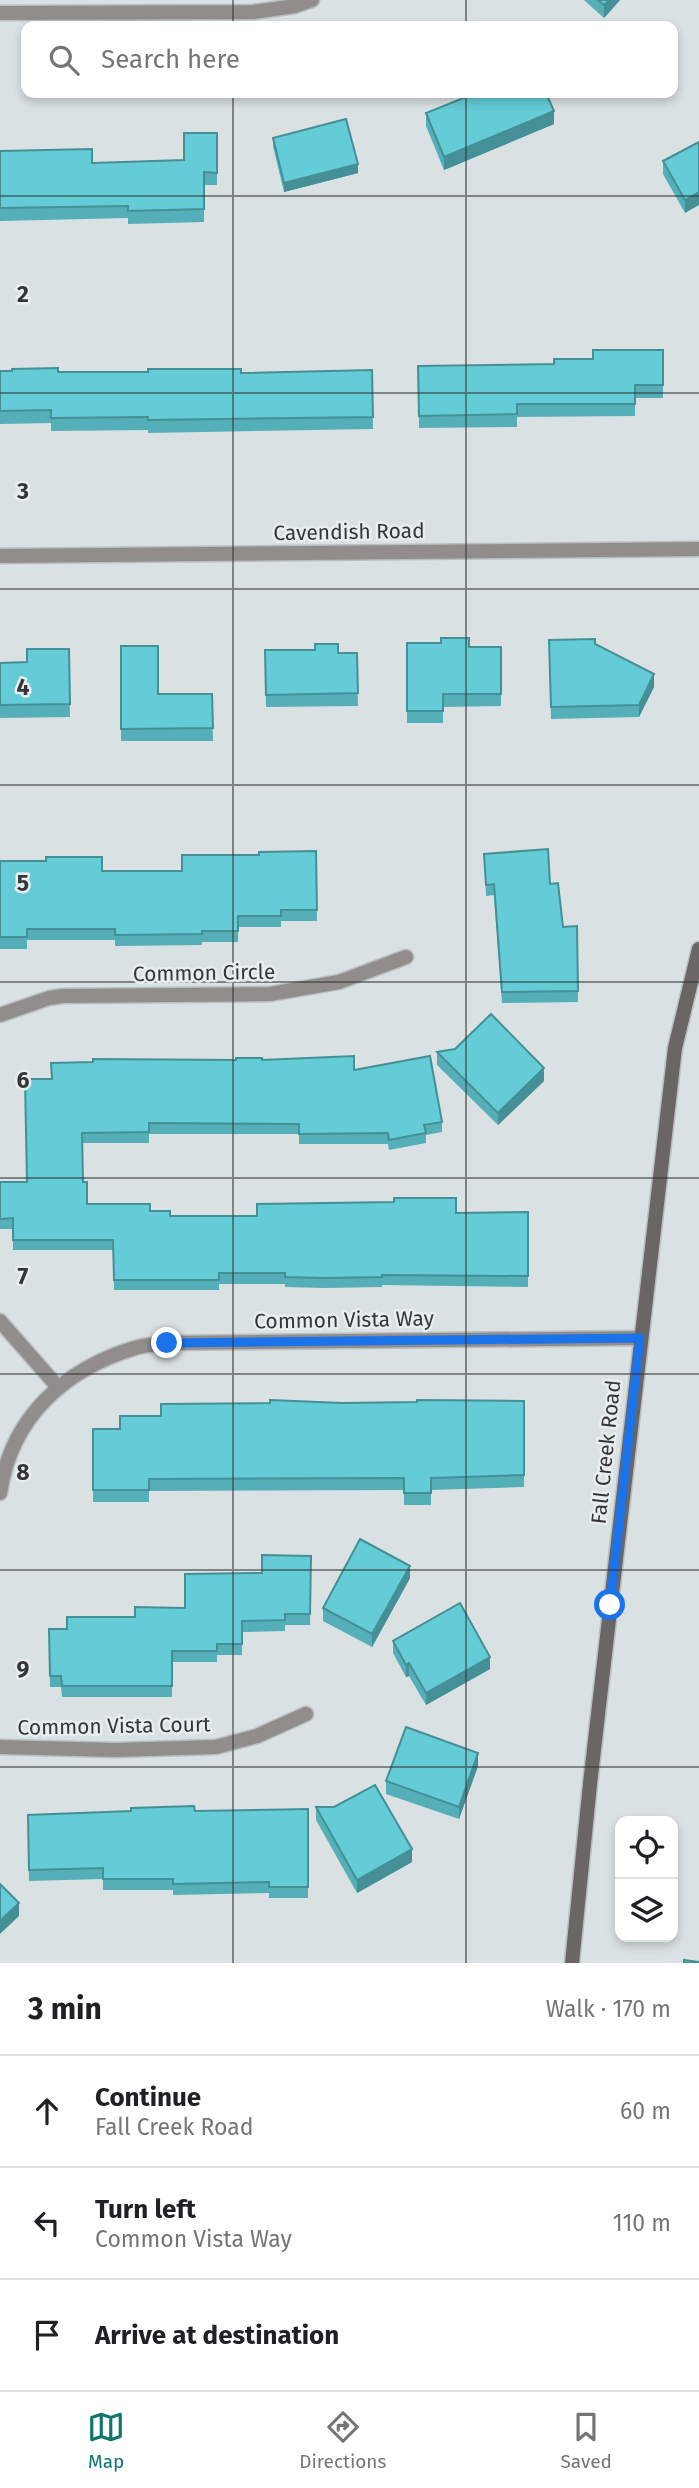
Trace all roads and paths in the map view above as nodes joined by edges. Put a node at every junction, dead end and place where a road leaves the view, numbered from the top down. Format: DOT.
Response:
graph roads {
  1 [pos="312,0"];
  2 [pos="0,13"];
  3 [pos="699,550"];
  4 [pos="0,556"];
  5 [pos="699,948"];
  6 [pos="406,957"];
  7 [pos="0,1015"];
  8 [pos="0,1321"];
  9 [pos="640,1338"];
  10 [pos="58,1387"];
  11 [pos="0,1493"];
  12 [pos="306,1714"];
  13 [pos="0,1747"];
  14 [pos="572,1963"];
  1 -- 2 [label="street"];
  3 -- 4 [label="street, Cavendish Road"];
  5 -- 9 [label="main road, Fall Creek Road"];
  6 -- 7 [label="street, Common Circle"];
  8 -- 10 [label="street"];
  9 -- 10 [label="street, Common Vista Way"];
  9 -- 14 [label="main road, Fall Creek Road"];
  10 -- 11 [label="street, Common Vista Way"];
  12 -- 13 [label="street, Common Vista Court"];
}
